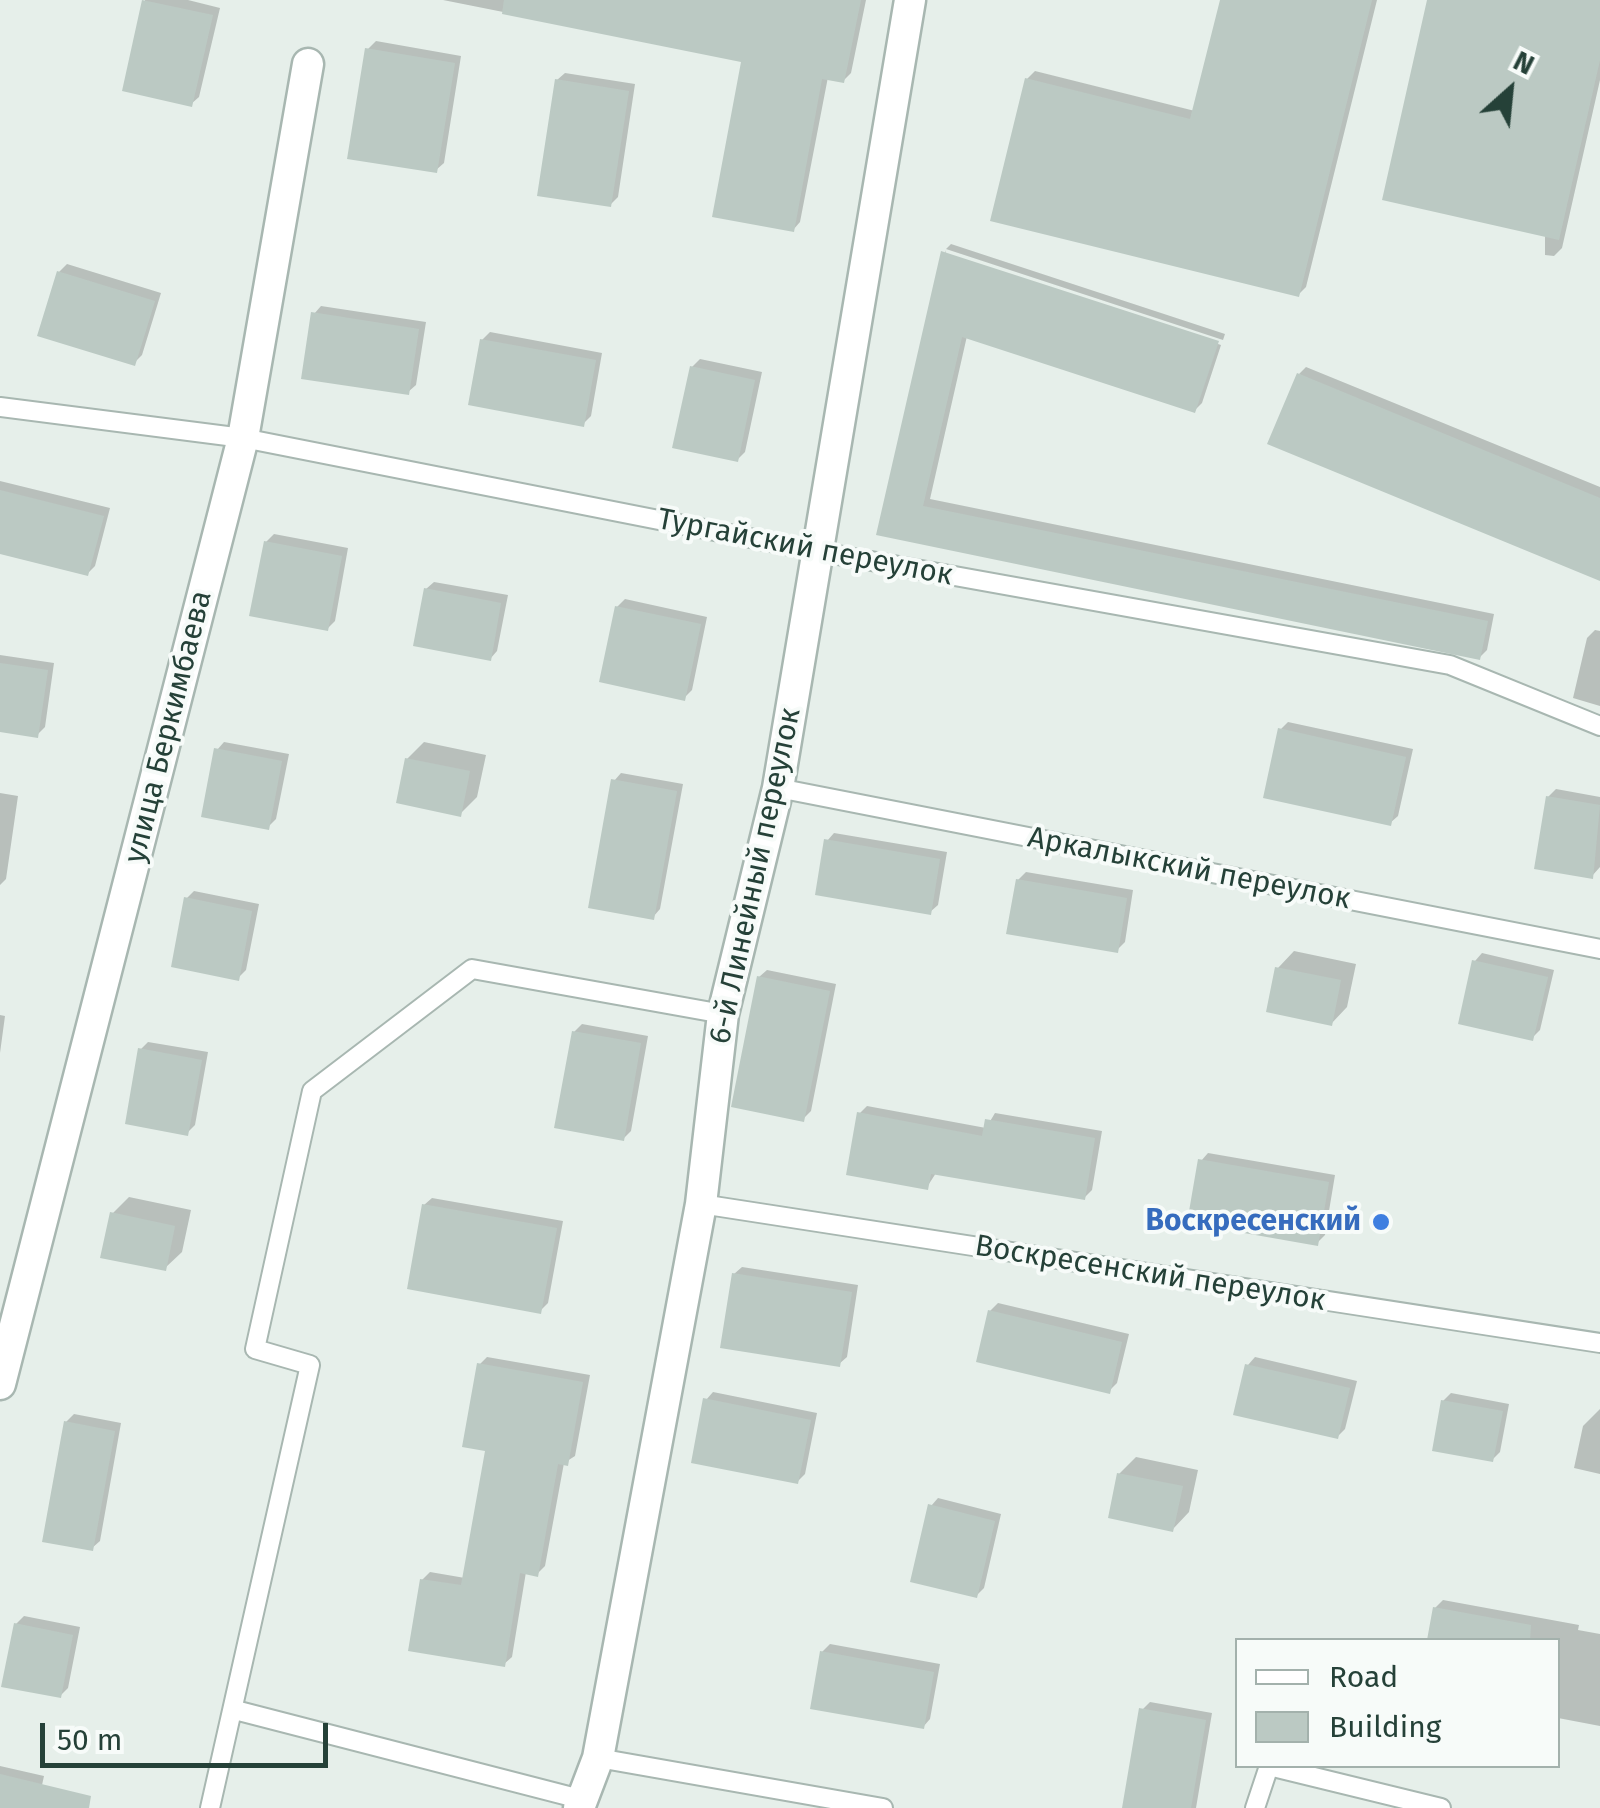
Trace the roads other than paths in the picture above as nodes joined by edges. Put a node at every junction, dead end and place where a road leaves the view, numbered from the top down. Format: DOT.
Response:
graph roads {
  1 [pos="910,0"];
  2 [pos="308,64"];
  3 [pos="0,408"];
  4 [pos="244,438"];
  5 [pos="820,552"];
  6 [pos="1600,726"];
  7 [pos="778,788"];
  8 [pos="1600,949"];
  9 [pos="723,1014"];
  10 [pos="701,1204"];
  11 [pos="1600,1343"];
  12 [pos="0,1384"];
  13 [pos="234,1710"];
  14 [pos="598,1758"];
  15 [pos="1267,1768"];
  16 [pos="1276,1768"];
  17 [pos="580,1803"];
  18 [pos="210,1808"];
  19 [pos="884,1808"];
  20 [pos="1255,1808"];
  21 [pos="1440,1808"];
  1 -- 5 [label="street, 6-й Линейный переулок"];
  2 -- 4 [label="street, улица Беркимбаева"];
  3 -- 4 [label="lane, Тургайский переулок"];
  4 -- 5 [label="lane, Тургайский переулок"];
  4 -- 12 [label="street, улица Беркимбаева"];
  5 -- 6 [label="lane, Тургайский переулок"];
  5 -- 7 [label="street, 6-й Линейный переулок"];
  7 -- 8 [label="lane, Аркалыкский переулок"];
  7 -- 9 [label="street, 6-й Линейный переулок"];
  9 -- 10 [label="street, 6-й Линейный переулок"];
  9 -- 13 [label="lane"];
  10 -- 11 [label="lane, Воскресенский переулок"];
  10 -- 14 [label="street, 6-й Линейный переулок"];
  13 -- 17 [label="lane"];
  13 -- 18 [label="lane"];
  14 -- 17 [label="street, 6-й Линейный переулок"];
  14 -- 19 [label="lane"];
  15 -- 20 [label="lane"];
  16 -- 21 [label="lane"];
}
